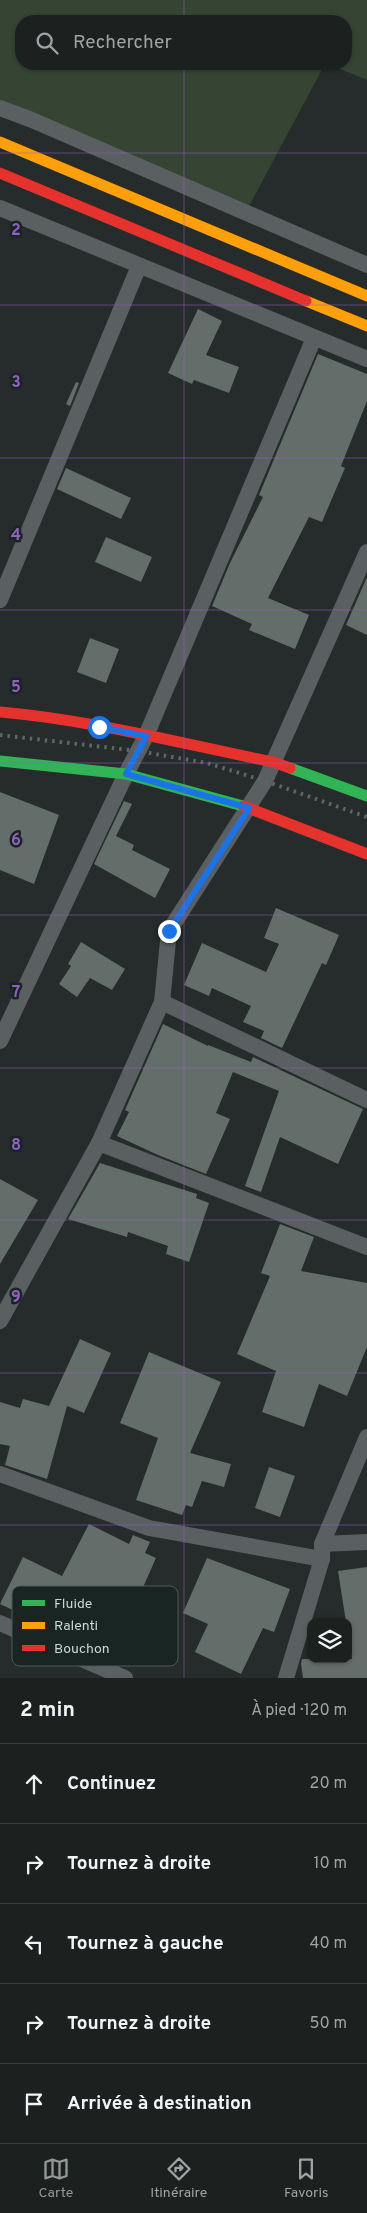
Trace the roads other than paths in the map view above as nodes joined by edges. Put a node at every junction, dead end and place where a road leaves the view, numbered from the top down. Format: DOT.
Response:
graph roads {
  1 [pos="0,108"];
  2 [pos="0,142"];
  3 [pos="0,173"];
  4 [pos="0,208"];
  5 [pos="367,265"];
  6 [pos="139,266"];
  7 [pos="367,296"];
  8 [pos="367,326"];
  9 [pos="314,338"];
  10 [pos="367,359"];
  11 [pos="367,552"];
  12 [pos="0,600"];
  13 [pos="0,712"];
  14 [pos="146,736"];
  15 [pos="0,761"];
  16 [pos="273,762"];
  17 [pos="126,774"];
  18 [pos="367,796"];
  19 [pos="249,808"];
  20 [pos="367,854"];
  21 [pos="162,1002"];
  22 [pos="0,1041"];
  23 [pos="367,1100"];
  24 [pos="99,1143"];
  25 [pos="367,1247"];
  26 [pos="0,1321"];
  27 [pos="367,1437"];
  28 [pos="0,1474"];
  29 [pos="367,1542"];
  30 [pos="322,1552"];
  31 [pos="0,1623"];
  32 [pos="12,1628"];
  33 [pos="98,1666"];
  34 [pos="125,1678"];
  35 [pos="286,1678"];
  1 -- 5 [label="street"];
  2 -- 7 [label="main road"];
  3 -- 8 [label="main road"];
  4 -- 6 [label="street"];
  6 -- 9 [label="street"];
  6 -- 12 [label="street"];
  9 -- 10 [label="street"];
  9 -- 14 [label="street"];
  11 -- 16 [label="street"];
  13 -- 14 [label="main road"];
  14 -- 16 [label="main road"];
  14 -- 17 [label="street"];
  15 -- 17 [label="main road"];
  16 -- 18 [label="main road"];
  16 -- 19 [label="street"];
  17 -- 19 [label="main road"];
  17 -- 22 [label="street"];
  19 -- 20 [label="main road"];
  19 -- 21 [label="street"];
  21 -- 23 [label="street"];
  21 -- 24 [label="street"];
  24 -- 25 [label="street"];
  24 -- 26 [label="street"];
  27 -- 30 [label="street"];
  28 -- 30 [label="street"];
  29 -- 30 [label="street"];
  30 -- 35 [label="street"];
  31 -- 32 [label="street"];
  33 -- 34 [label="street"];
}
